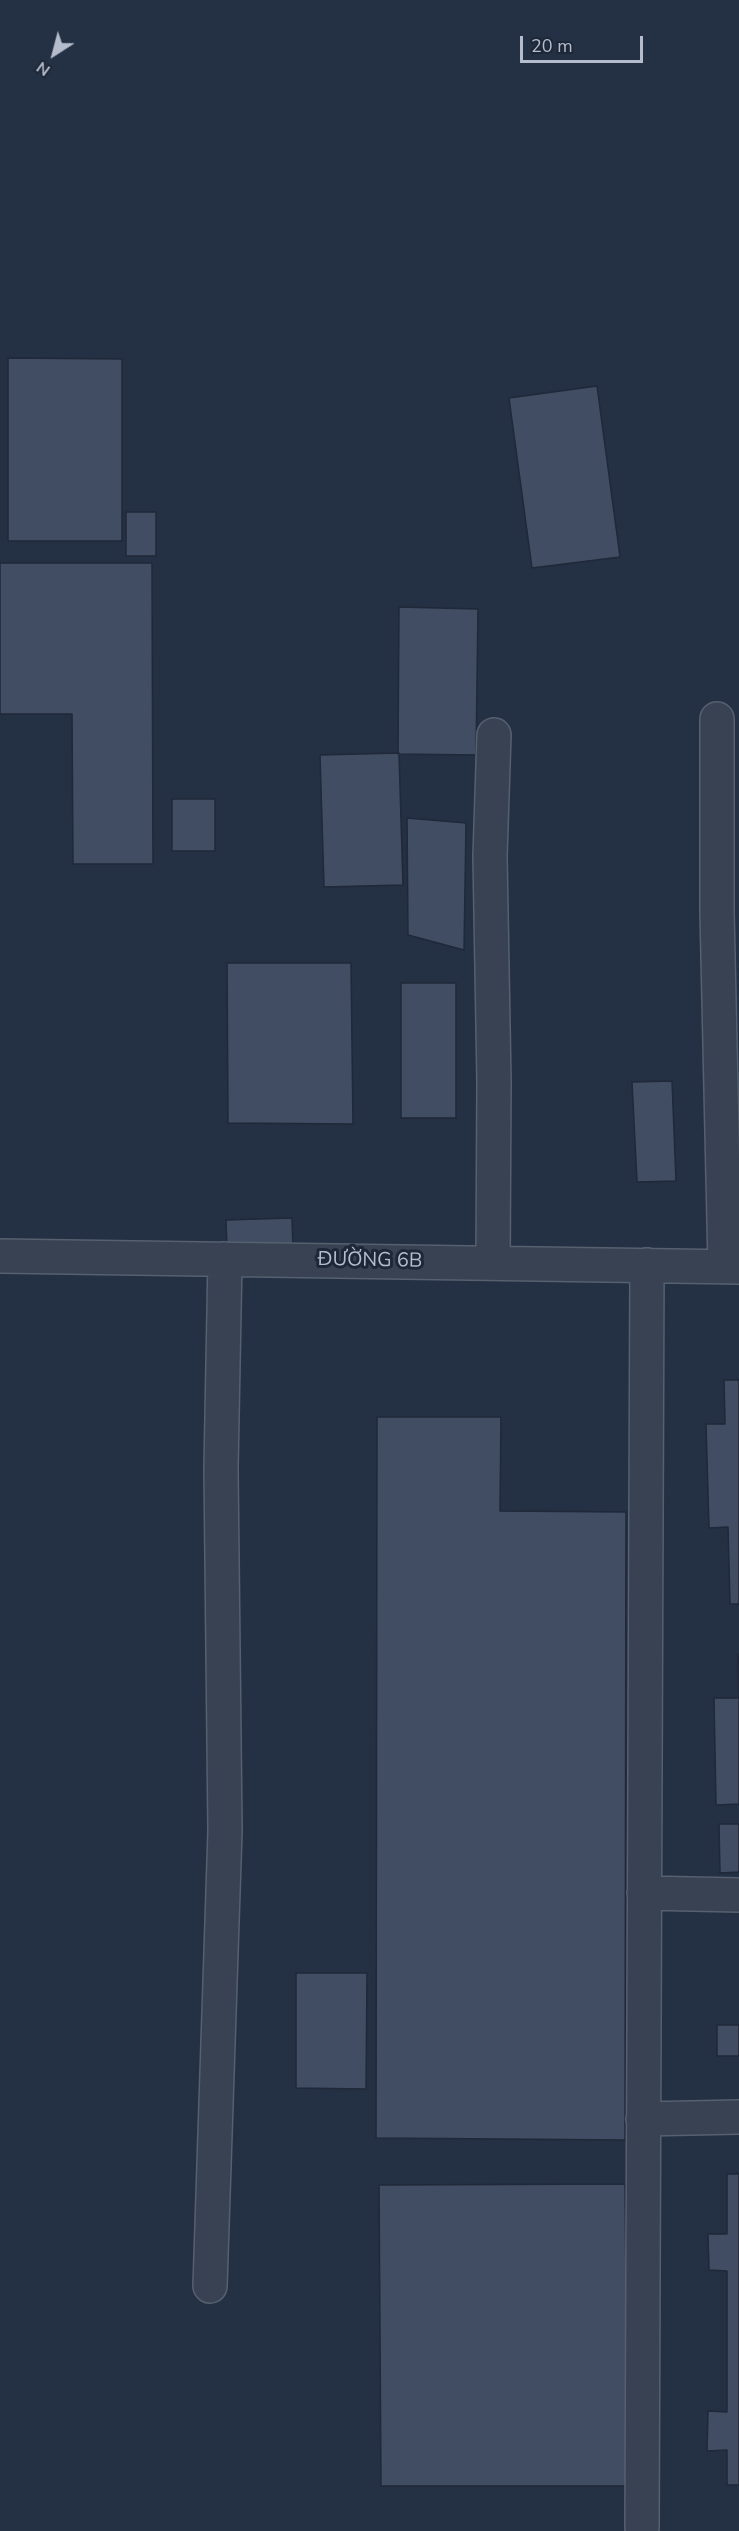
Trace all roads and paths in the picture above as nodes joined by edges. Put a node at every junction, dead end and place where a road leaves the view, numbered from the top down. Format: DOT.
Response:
graph roads {
  1 [pos="717,719"];
  2 [pos="494,735"];
  3 [pos="0,1256"];
  4 [pos="225,1259"];
  5 [pos="493,1263"];
  6 [pos="647,1265"];
  7 [pos="732,1267"];
  8 [pos="644,1893"];
  9 [pos="739,1894"];
  10 [pos="739,2117"];
  11 [pos="643,2119"];
  12 [pos="210,2286"];
  13 [pos="642,2528"];
  1 -- 7 [label="street"];
  2 -- 5 [label="street"];
  3 -- 4 [label="street, ĐƯỜNG 6B"];
  4 -- 5 [label="street, ĐƯỜNG 6B"];
  4 -- 12 [label="street"];
  5 -- 6 [label="street, ĐƯỜNG 6B"];
  6 -- 7 [label="street, ĐƯỜNG 6B"];
  6 -- 8 [label="street"];
  8 -- 9 [label="street"];
  8 -- 11 [label="street"];
  10 -- 11 [label="street"];
  11 -- 13 [label="street"];
}
